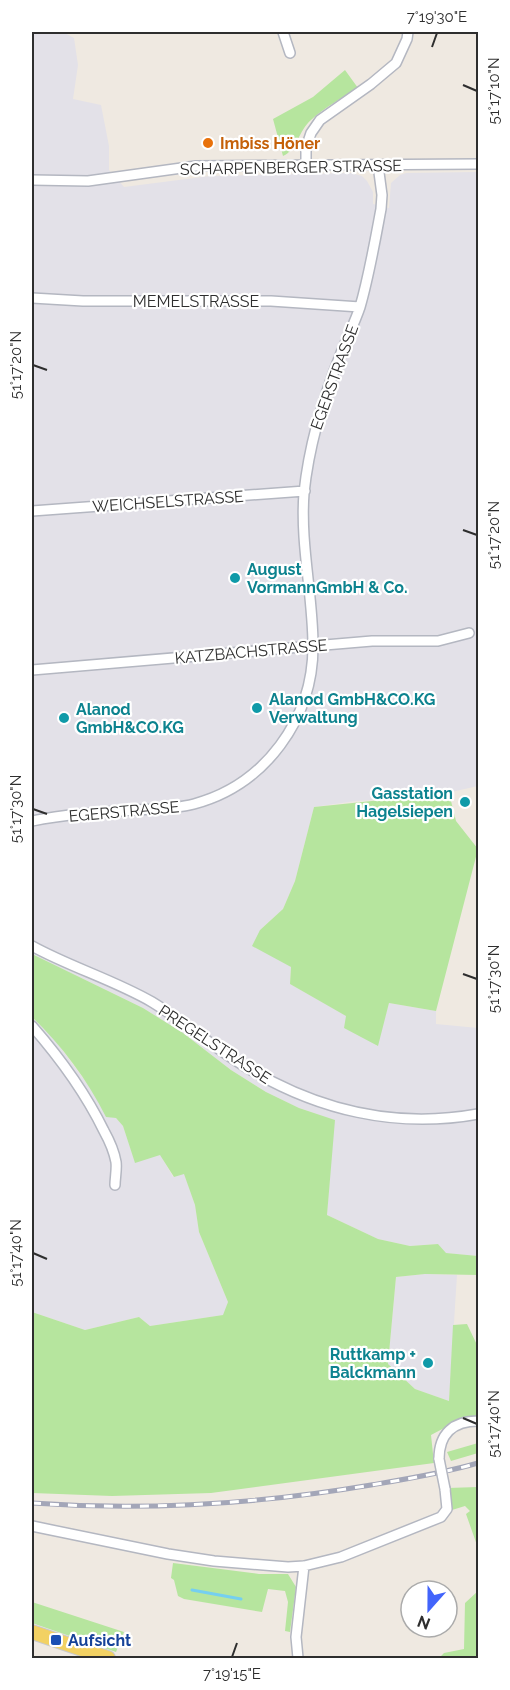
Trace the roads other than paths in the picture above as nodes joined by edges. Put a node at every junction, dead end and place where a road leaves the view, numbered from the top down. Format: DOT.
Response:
graph roads {
  1 [pos="283,32"];
  2 [pos="408,32"];
  3 [pos="290,53"];
  4 [pos="478,164"];
  5 [pos="306,165"];
  6 [pos="378,165"];
  7 [pos="32,180"];
  8 [pos="32,298"];
  9 [pos="360,307"];
  10 [pos="304,491"];
  11 [pos="32,511"];
  12 [pos="469,633"];
  13 [pos="314,645"];
  14 [pos="32,670"];
  15 [pos="32,821"];
  16 [pos="32,946"];
  17 [pos="32,1026"];
  18 [pos="478,1114"];
  19 [pos="115,1185"];
  20 [pos="478,1421"];
  21 [pos="32,1526"];
  22 [pos="304,1566"];
  23 [pos="32,1632"];
  24 [pos="108,1659"];
  25 [pos="298,1659"];
  1 -- 3 [label="street"];
  2 -- 5 [label="street"];
  4 -- 6 [label="street, SCHARPENBERGER STRASSE"];
  5 -- 6 [label="street, SCHARPENBERGER STRASSE"];
  5 -- 7 [label="street, SCHARPENBERGER STRASSE"];
  6 -- 9 [label="street, EGERSTRASSE"];
  8 -- 9 [label="street, MEMELSTRASSE"];
  9 -- 10 [label="street, EGERSTRASSE"];
  10 -- 11 [label="street, WEICHSELSTRASSE"];
  10 -- 13 [label="street, EGERSTRASSE"];
  12 -- 13 [label="street, KATZBACHSTRASSE"];
  13 -- 14 [label="street, KATZBACHSTRASSE"];
  13 -- 15 [label="street, EGERSTRASSE"];
  16 -- 18 [label="street, PREGELSTRASSE"];
  17 -- 19 [label="street"];
  20 -- 22 [label="street, bridge"];
  21 -- 22 [label="street"];
  22 -- 25 [label="street"];
  23 -- 24 [label="main road"];
}
